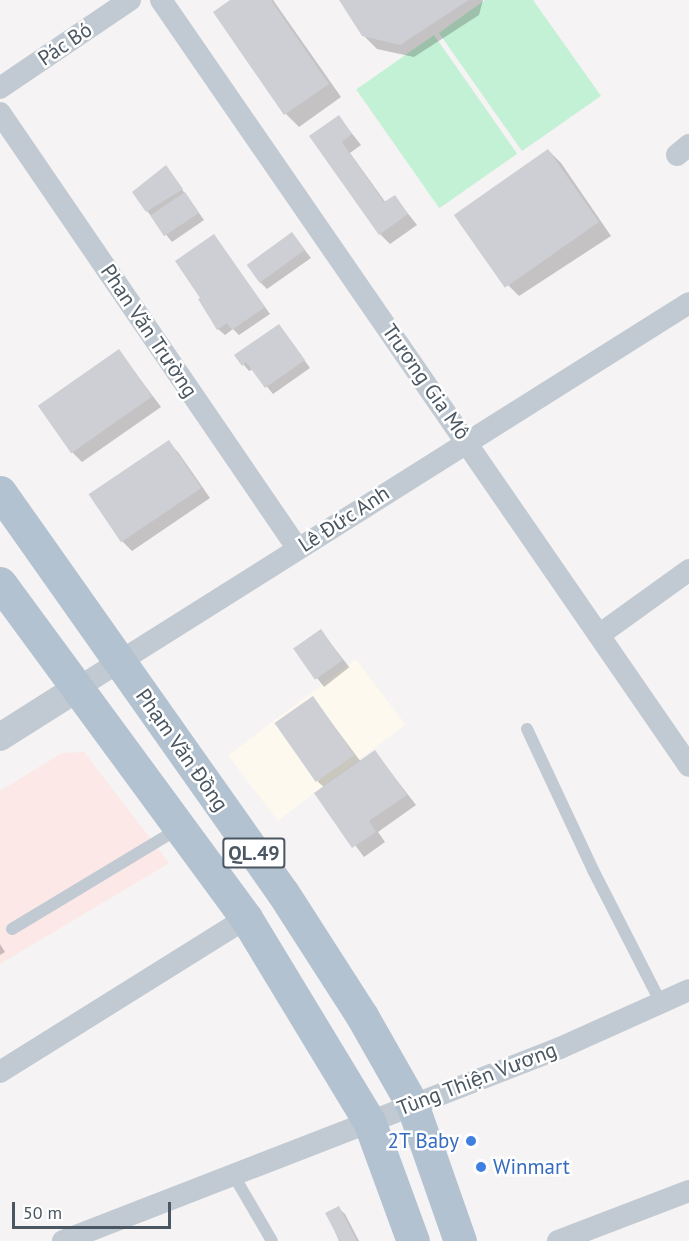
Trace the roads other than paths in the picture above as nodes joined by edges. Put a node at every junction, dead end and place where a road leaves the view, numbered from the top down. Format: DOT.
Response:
graph roads {
  1 [pos="130,0"];
  2 [pos="161,0"];
  3 [pos="0,88"];
  4 [pos="0,113"];
  5 [pos="689,303"];
  6 [pos="466,441"];
  7 [pos="0,492"];
  8 [pos="298,549"];
  9 [pos="689,570"];
  10 [pos="0,583"];
  11 [pos="599,635"];
  12 [pos="121,662"];
  13 [pos="76,689"];
  14 [pos="527,729"];
  15 [pos="0,738"];
  16 [pos="689,766"];
  17 [pos="179,829"];
  18 [pos="246,918"];
  19 [pos="12,928"];
  20 [pos="689,990"];
  21 [pos="660,1003"];
  22 [pos="0,1072"];
  23 [pos="412,1104"];
  24 [pos="369,1121"];
  25 [pos="234,1176"];
  26 [pos="689,1191"];
  27 [pos="63,1241"];
  28 [pos="272,1241"];
  29 [pos="413,1241"];
  30 [pos="460,1241"];
  31 [pos="558,1241"];
  1 -- 3 [label="street, Pác Bó"];
  2 -- 6 [label="street, Trương Gia Mô"];
  4 -- 8 [label="street, Phan Văn Trường"];
  5 -- 6 [label="street, Lê Đức Anh"];
  6 -- 8 [label="street, Lê Đức Anh"];
  6 -- 11 [label="street, Trương Gia Mô"];
  7 -- 12 [label="main road, Phạm Văn Đồng / QL.49"];
  8 -- 12 [label="street, Lê Đức Anh"];
  9 -- 11 [label="street"];
  10 -- 13 [label="main road, QL.49"];
  11 -- 16 [label="street, Trương Gia Mô"];
  12 -- 13 [label="street, Lê Đức Anh"];
  12 -- 23 [label="main road, Phạm Văn Đồng / QL.49"];
  13 -- 15 [label="street, Lê Đức Anh"];
  13 -- 17 [label="main road, QL.49"];
  14 -- 21 [label="lane"];
  17 -- 18 [label="main road, QL.49"];
  17 -- 19 [label="lane"];
  18 -- 22 [label="street"];
  18 -- 24 [label="main road, QL.49"];
  20 -- 21 [label="street, Tùng Thiện Vương"];
  21 -- 23 [label="street, Tùng Thiện Vương"];
  23 -- 24 [label="street, Tùng Thiện Vương"];
  23 -- 30 [label="main road, Phạm Văn Đồng / QL.49"];
  24 -- 25 [label="street, Tùng Thiện Vương"];
  24 -- 29 [label="main road, QL.49"];
  25 -- 27 [label="street, Tùng Thiện Vương"];
  25 -- 28 [label="lane"];
  26 -- 31 [label="street"];
}
